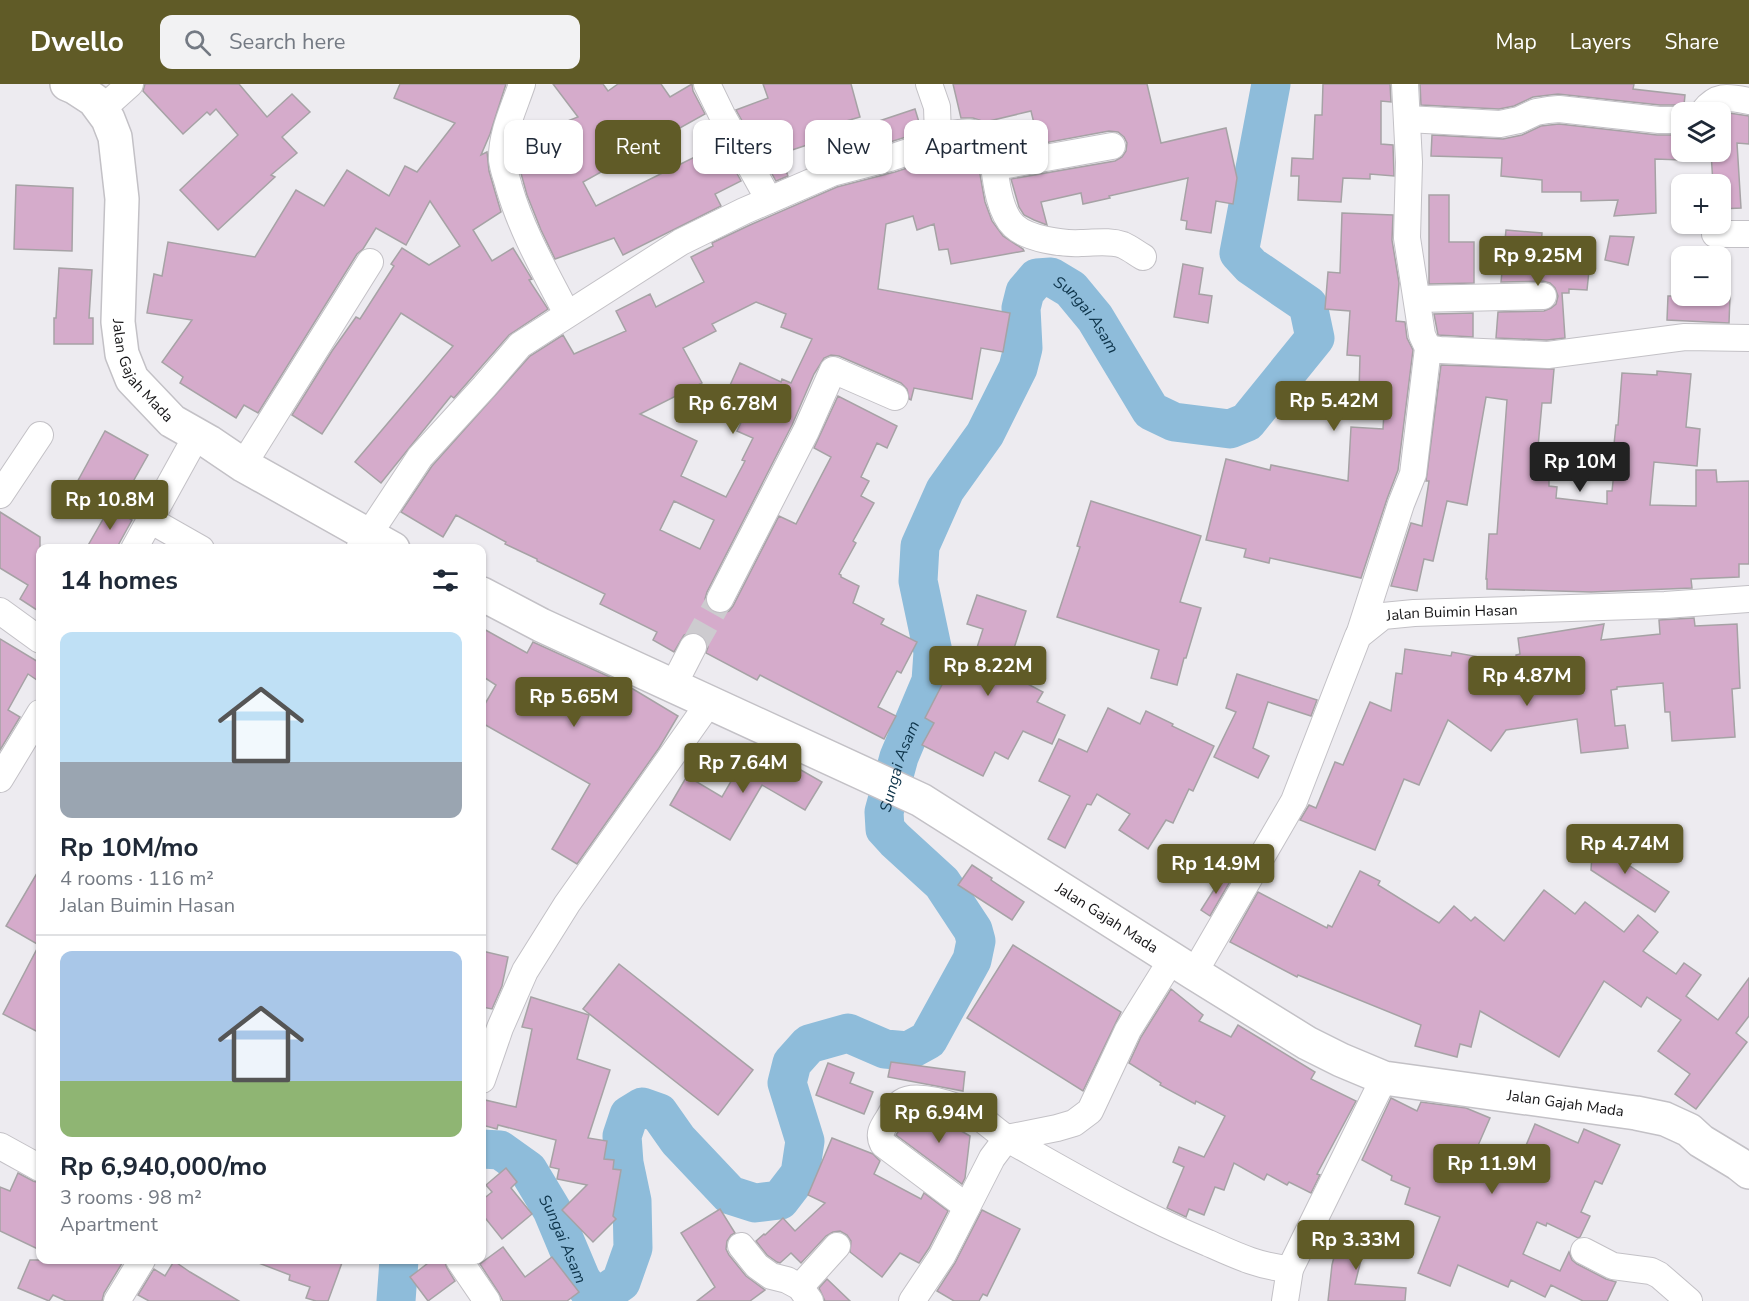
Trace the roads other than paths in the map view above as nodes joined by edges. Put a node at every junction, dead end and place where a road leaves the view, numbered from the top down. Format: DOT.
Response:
graph roads {
  1 [pos="67,84"];
  2 [pos="130,84"];
  3 [pos="522,84"];
  4 [pos="707,84"];
  5 [pos="929,84"];
  6 [pos="1405,84"];
  7 [pos="1749,101"];
  8 [pos="1712,102"];
  9 [pos="101,110"];
  10 [pos="937,120"];
  11 [pos="1407,120"];
  12 [pos="1671,120"];
  13 [pos="1112,146"];
  14 [pos="904,153"];
  15 [pos="1048,158"];
  16 [pos="995,174"];
  17 [pos="769,200"];
  18 [pos="1731,234"];
  19 [pos="1749,234"];
  20 [pos="1143,257"];
  21 [pos="370,262"];
  22 [pos="1543,296"];
  23 [pos="1417,298"];
  24 [pos="567,314"];
  25 [pos="1749,338"];
  26 [pos="1428,348"];
  27 [pos="895,397"];
  28 [pos="40,435"];
  29 [pos="197,435"];
  30 [pos="243,465"];
  31 [pos="0,495"];
  32 [pos="150,520"];
  33 [pos="137,544"];
  34 [pos="192,544"];
  35 [pos="373,544"];
  36 [pos="486,596"];
  37 [pos="720,598"];
  38 [pos="1749,599"];
  39 [pos="0,610"];
  40 [pos="1358,636"];
  41 [pos="36,637"];
  42 [pos="693,647"];
  43 [pos="673,686"];
  44 [pos="709,703"];
  45 [pos="36,720"];
  46 [pos="0,779"];
  47 [pos="1183,966"];
  48 [pos="491,1024"];
  49 [pos="486,1055"];
  50 [pos="1384,1078"];
  51 [pos="1007,1138"];
  52 [pos="0,1146"];
  53 [pos="36,1166"];
  54 [pos="1749,1172"];
  55 [pos="967,1207"];
  56 [pos="741,1245"];
  57 [pos="837,1246"];
  58 [pos="1584,1251"];
  59 [pos="140,1264"];
  60 [pos="461,1264"];
  61 [pos="1290,1269"];
  62 [pos="805,1294"];
  63 [pos="482,1299"];
  64 [pos="117,1301"];
  65 [pos="912,1301"];
  66 [pos="1285,1301"];
  67 [pos="1689,1301"];
  1 -- 9 [label="main road, Jalan Gajah Mada"];
  2 -- 9 [label="street"];
  3 -- 24 [label="street"];
  4 -- 17 [label="street"];
  5 -- 10 [label="street"];
  6 -- 11 [label="street"];
  7 -- 8 [label="street"];
  9 -- 29 [label="main road, Jalan Gajah Mada"];
  11 -- 12 [label="street"];
  11 -- 23 [label="street"];
  13 -- 15 [label="street"];
  14 -- 17 [label="street"];
  16 -- 20 [label="street"];
  17 -- 24 [label="street"];
  18 -- 19 [label="street"];
  21 -- 30 [label="street"];
  22 -- 23 [label="street"];
  23 -- 26 [label="street"];
  24 -- 35 [label="street"];
  25 -- 26 [label="street"];
  26 -- 40 [label="street"];
  27 -- 37 [label="street"];
  28 -- 31 [label="street"];
  29 -- 30 [label="main road, Jalan Gajah Mada"];
  29 -- 32 [label="street"];
  30 -- 35 [label="main road, Jalan Gajah Mada"];
  32 -- 33 [label="street"];
  32 -- 34 [label="street"];
  36 -- 43 [label="main road, Jalan Gajah Mada"];
  38 -- 40 [label="street, Jalan Buimin Hasan"];
  39 -- 41 [label="street"];
  40 -- 47 [label="street"];
  42 -- 43 [label="street"];
  43 -- 44 [label="main road, Jalan Gajah Mada"];
  44 -- 47 [label="main road, Jalan Gajah Mada"];
  44 -- 48 [label="street"];
  45 -- 46 [label="street"];
  47 -- 50 [label="main road, Jalan Gajah Mada"];
  47 -- 51 [label="street"];
  48 -- 49 [label="street"];
  50 -- 54 [label="main road, Jalan Gajah Mada"];
  50 -- 61 [label="street"];
  51 -- 55 [label="street"];
  51 -- 55 [label="street"];
  51 -- 61 [label="street"];
  52 -- 53 [label="street"];
  55 -- 65 [label="street"];
  56 -- 62 [label="street"];
  57 -- 62 [label="street"];
  58 -- 67 [label="street"];
  59 -- 64 [label="street"];
  60 -- 63 [label="street"];
  61 -- 66 [label="street"];
}
